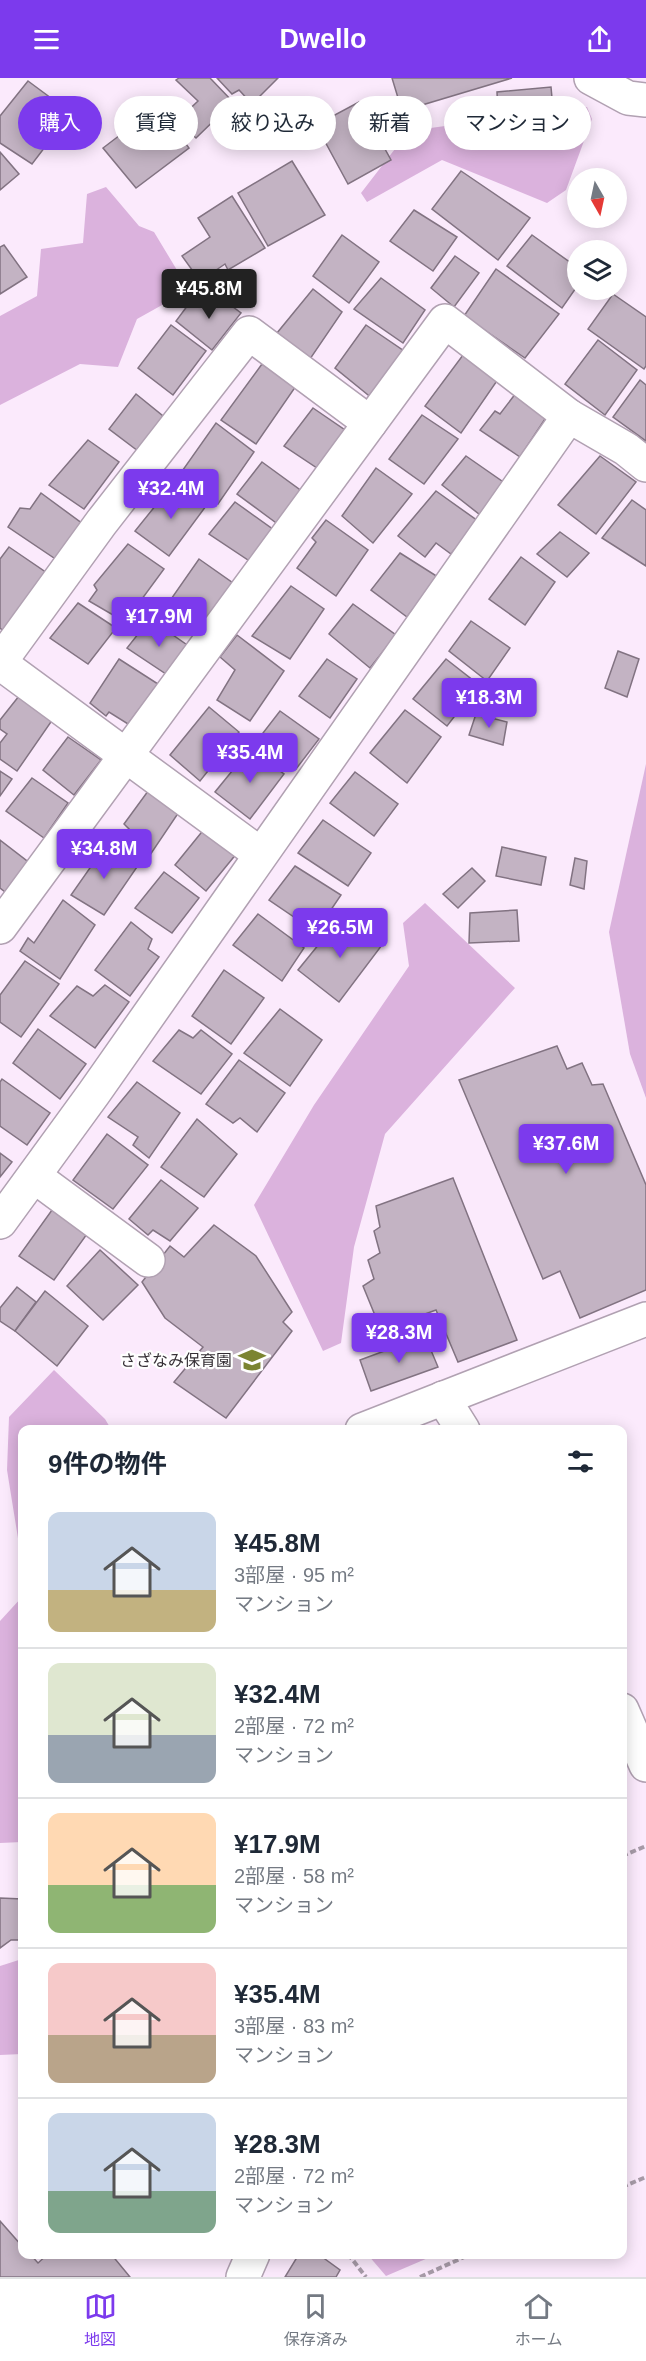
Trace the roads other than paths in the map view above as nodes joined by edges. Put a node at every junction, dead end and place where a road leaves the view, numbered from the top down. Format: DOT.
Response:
graph roads {
  1 [pos="591,78"];
  2 [pos="646,100"];
  3 [pos="569,416"];
  4 [pos="369,423"];
  5 [pos="646,465"];
  6 [pos="0,662"];
  7 [pos="125,755"];
  8 [pos="260,854"];
  9 [pos="0,927"];
  10 [pos="34,1176"];
  11 [pos="0,1222"];
  12 [pos="148,1260"];
  13 [pos="646,1319"];
  14 [pos="443,1398"];
  15 [pos="375,1425"];
  16 [pos="461,1425"];
  17 [pos="627,1721"];
  18 [pos="646,1764"];
  19 [pos="251,2259"];
  20 [pos="243,2277"];
  1 -- 2 [label="street"];
  3 -- 4 [label="street"];
  3 -- 5 [label="street"];
  3 -- 8 [label="street"];
  4 -- 6 [label="street"];
  4 -- 7 [label="street"];
  6 -- 7 [label="street"];
  7 -- 8 [label="street"];
  7 -- 9 [label="street"];
  8 -- 10 [label="street"];
  10 -- 11 [label="street"];
  10 -- 12 [label="street"];
  13 -- 14 [label="street"];
  14 -- 15 [label="street"];
  14 -- 16 [label="street"];
  17 -- 18 [label="street"];
  19 -- 20 [label="street"];
}
